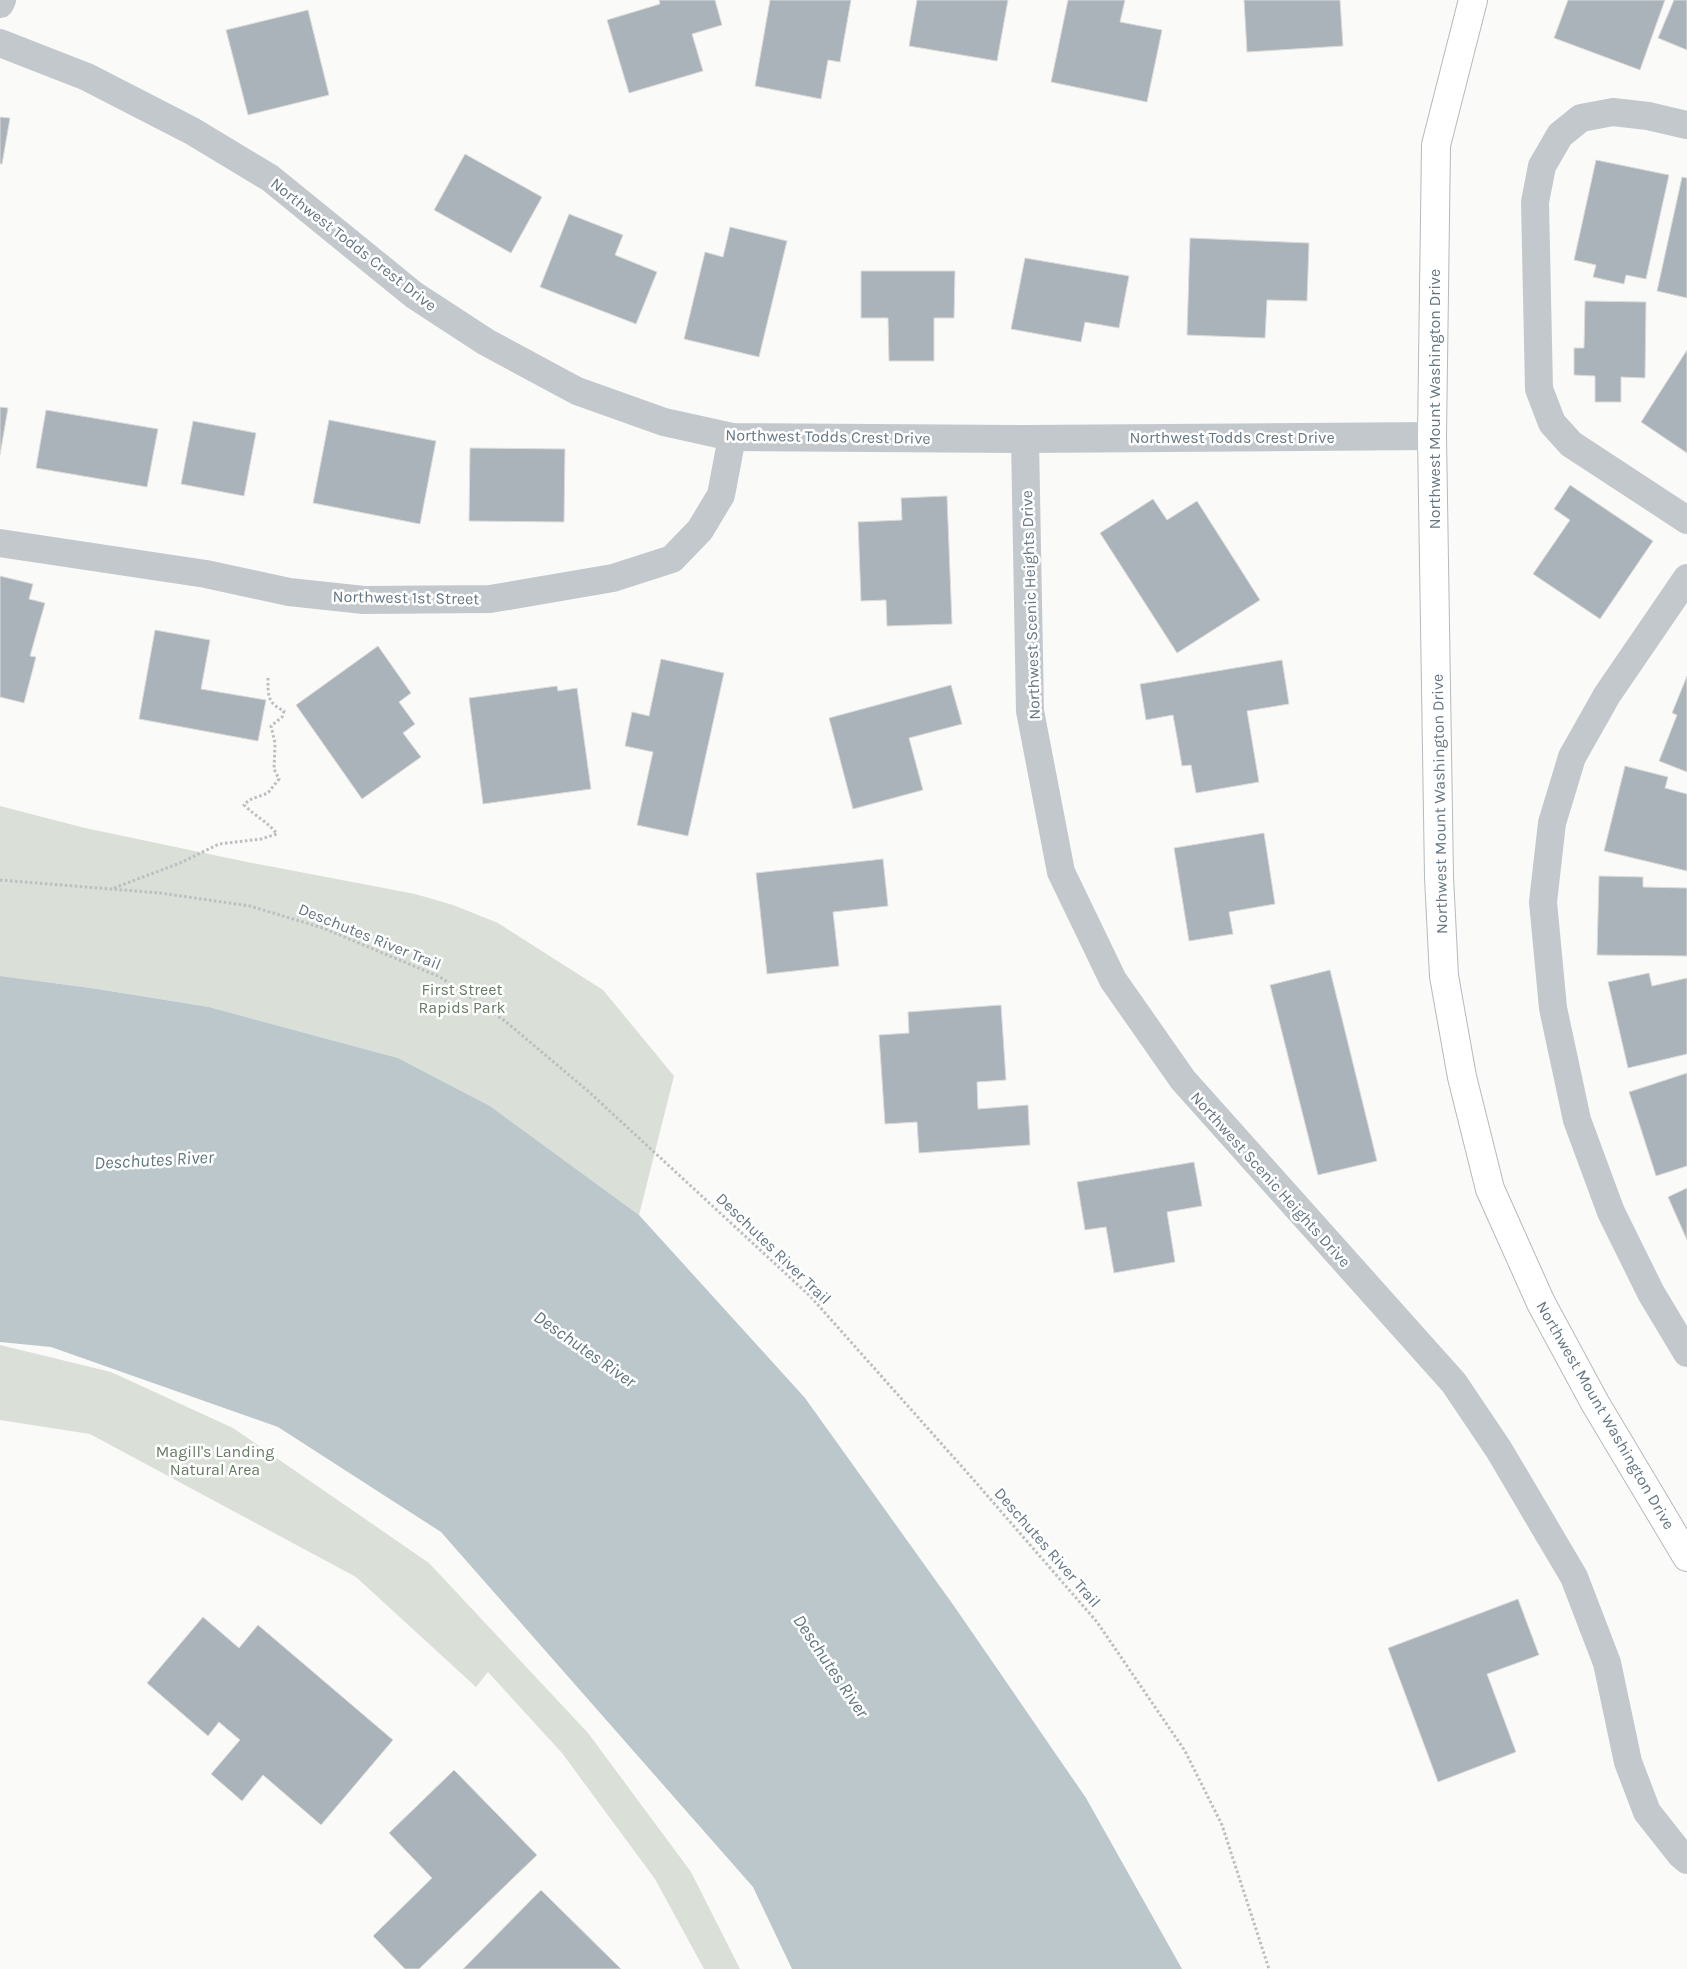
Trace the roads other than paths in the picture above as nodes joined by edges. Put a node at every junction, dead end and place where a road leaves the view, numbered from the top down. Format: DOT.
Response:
graph roads {
  1 [pos="2,0"];
  2 [pos="1473,0"];
  3 [pos="0,4"];
  4 [pos="0,43"];
  5 [pos="1687,125"];
  6 [pos="1432,436"];
  7 [pos="732,437"];
  8 [pos="1025,439"];
  9 [pos="1687,520"];
  10 [pos="0,543"];
  11 [pos="1687,578"];
  12 [pos="1687,1353"];
  13 [pos="1687,1557"];
  14 [pos="1687,1860"];
  1 -- 3 [label="street"];
  2 -- 6 [label="main road, Northwest Mount Washington Drive"];
  4 -- 7 [label="street, Northwest Todds Crest Drive"];
  5 -- 9 [label="street"];
  6 -- 8 [label="street, Northwest Todds Crest Drive"];
  6 -- 13 [label="main road, Northwest Mount Washington Drive"];
  7 -- 8 [label="street, Northwest Todds Crest Drive"];
  7 -- 10 [label="street, Northwest 1st Street"];
  8 -- 14 [label="street, Northwest Scenic Heights Drive"];
  11 -- 12 [label="street"];
}
